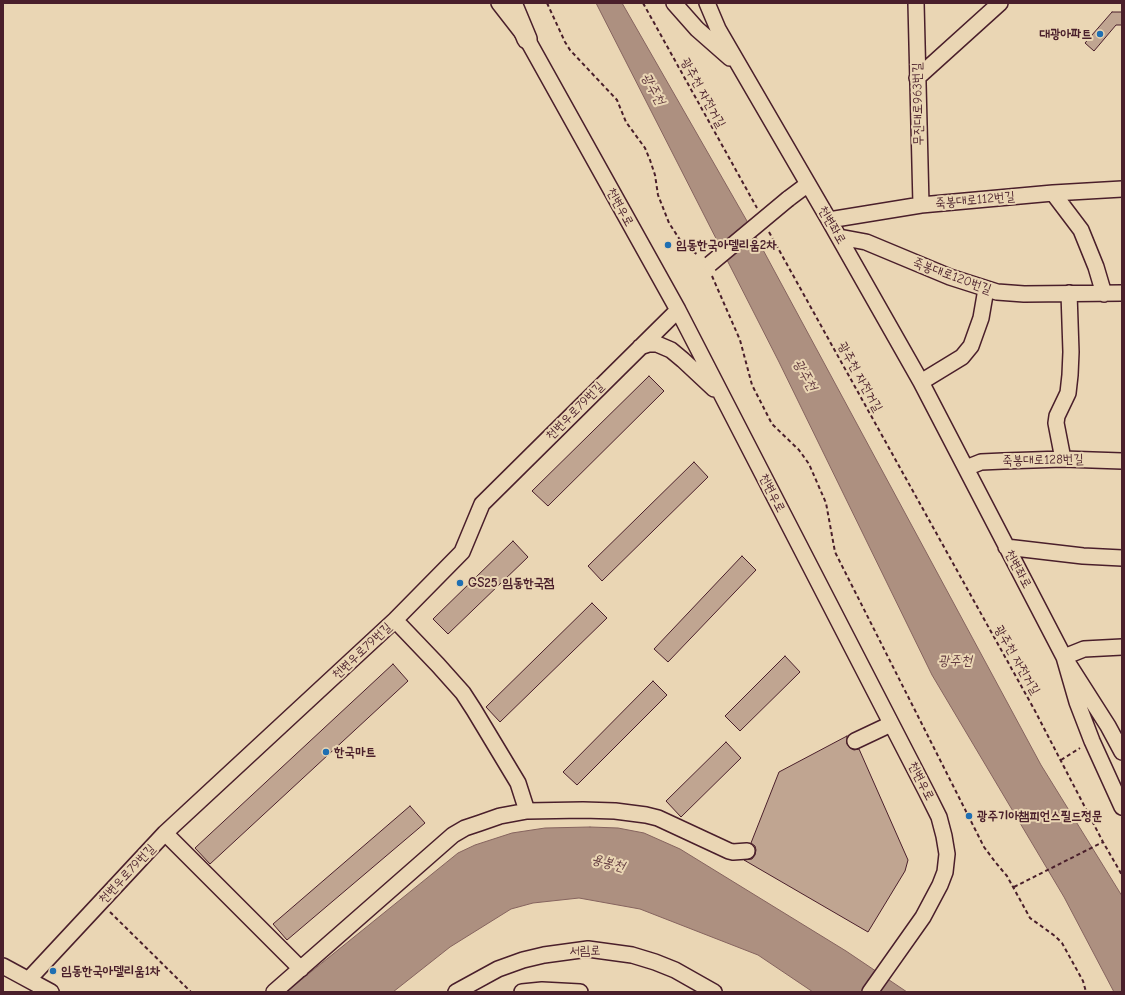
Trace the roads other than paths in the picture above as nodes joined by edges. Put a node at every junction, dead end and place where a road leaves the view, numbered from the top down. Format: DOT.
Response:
graph roads {
  1 [pos="499,3"];
  2 [pos="512,3"];
  3 [pos="674,3"];
  4 [pos="707,3"];
  5 [pos="916,3"];
  6 [pos="1000,3"];
  7 [pos="527,39"];
  8 [pos="741,68"];
  9 [pos="917,78"];
  10 [pos="808,184"];
  11 [pos="1122,189"];
  12 [pos="1053,194"];
  13 [pos="921,205"];
  14 [pos="829,220"];
  15 [pos="839,237"];
  16 [pos="711,269"];
  17 [pos="986,289"];
  18 [pos="1069,293"];
  19 [pos="1122,293"];
  20 [pos="1104,294"];
  21 [pos="678,310"];
  22 [pos="640,347"];
  23 [pos="921,382"];
  24 [pos="723,398"];
  25 [pos="1063,459"];
  26 [pos="1122,461"];
  27 [pos="966,468"];
  28 [pos="1006,547"];
  29 [pos="1122,558"];
  30 [pos="395,620"];
  31 [pos="1122,647"];
  32 [pos="1064,657"];
  33 [pos="891,724"];
  34 [pos="855,741"];
  35 [pos="1122,752"];
  36 [pos="1122,807"];
  37 [pos="527,811"];
  38 [pos="165,833"];
  39 [pos="747,851"];
  40 [pos="3,966"];
  41 [pos="301,968"];
  42 [pos="29,979"];
  43 [pos="51,992"];
  44 [pos="274,992"];
  45 [pos="456,992"];
  46 [pos="522,992"];
  47 [pos="580,992"];
  48 [pos="714,992"];
  49 [pos="870,992"];
  1 -- 7 [label="street, 천변우로"];
  2 -- 7 [label="main road"];
  3 -- 8 [label="street, 천변좌로"];
  4 -- 8 [label="street, 천변좌로"];
  5 -- 9 [label="street, 무진대로963번길"];
  6 -- 9 [label="street"];
  7 -- 21 [label="street, 천변우로"];
  8 -- 10 [label="street, 천변좌로"];
  9 -- 13 [label="street, 무진대로963번길"];
  10 -- 14 [label="street, 천변좌로"];
  10 -- 16 [label="street, bridge"];
  11 -- 12 [label="street, 죽봉대로112번길"];
  12 -- 13 [label="street, 죽봉대로112번길"];
  12 -- 20 [label="street"];
  13 -- 14 [label="street, 죽봉대로112번길"];
  14 -- 15 [label="street, 천변좌로"];
  15 -- 17 [label="street, 죽봉대로120번길"];
  15 -- 23 [label="street, 천변좌로"];
  17 -- 18 [label="street, 죽봉대로120번길"];
  17 -- 23 [label="street"];
  18 -- 20 [label="street, 죽봉대로120번길"];
  18 -- 25 [label="street"];
  19 -- 20 [label="street, 죽봉대로120번길"];
  21 -- 22 [label="street, 천변우로79번길"];
  21 -- 24 [label="street, 천변우로"];
  22 -- 24 [label="street"];
  22 -- 30 [label="street, 천변우로79번길"];
  23 -- 27 [label="street, 천변좌로"];
  24 -- 33 [label="street, 천변우로"];
  25 -- 26 [label="street, 죽봉대로128번길"];
  25 -- 27 [label="street, 죽봉대로128번길"];
  27 -- 28 [label="street, 천변좌로"];
  28 -- 29 [label="street"];
  28 -- 32 [label="street, 천변좌로"];
  30 -- 37 [label="street"];
  30 -- 38 [label="street, 천변우로79번길"];
  31 -- 32 [label="street"];
  32 -- 35 [label="street, 천변좌로"];
  32 -- 36 [label="street"];
  33 -- 34 [label="street"];
  33 -- 49 [label="street, 천변우로"];
  37 -- 39 [label="street"];
  37 -- 41 [label="street"];
  38 -- 41 [label="street"];
  38 -- 42 [label="street, 천변우로79번길"];
  40 -- 42 [label="street"];
  41 -- 44 [label="street"];
  42 -- 43 [label="street"];
  45 -- 48 [label="street, 서림로"];
  46 -- 47 [label="street"];
}
